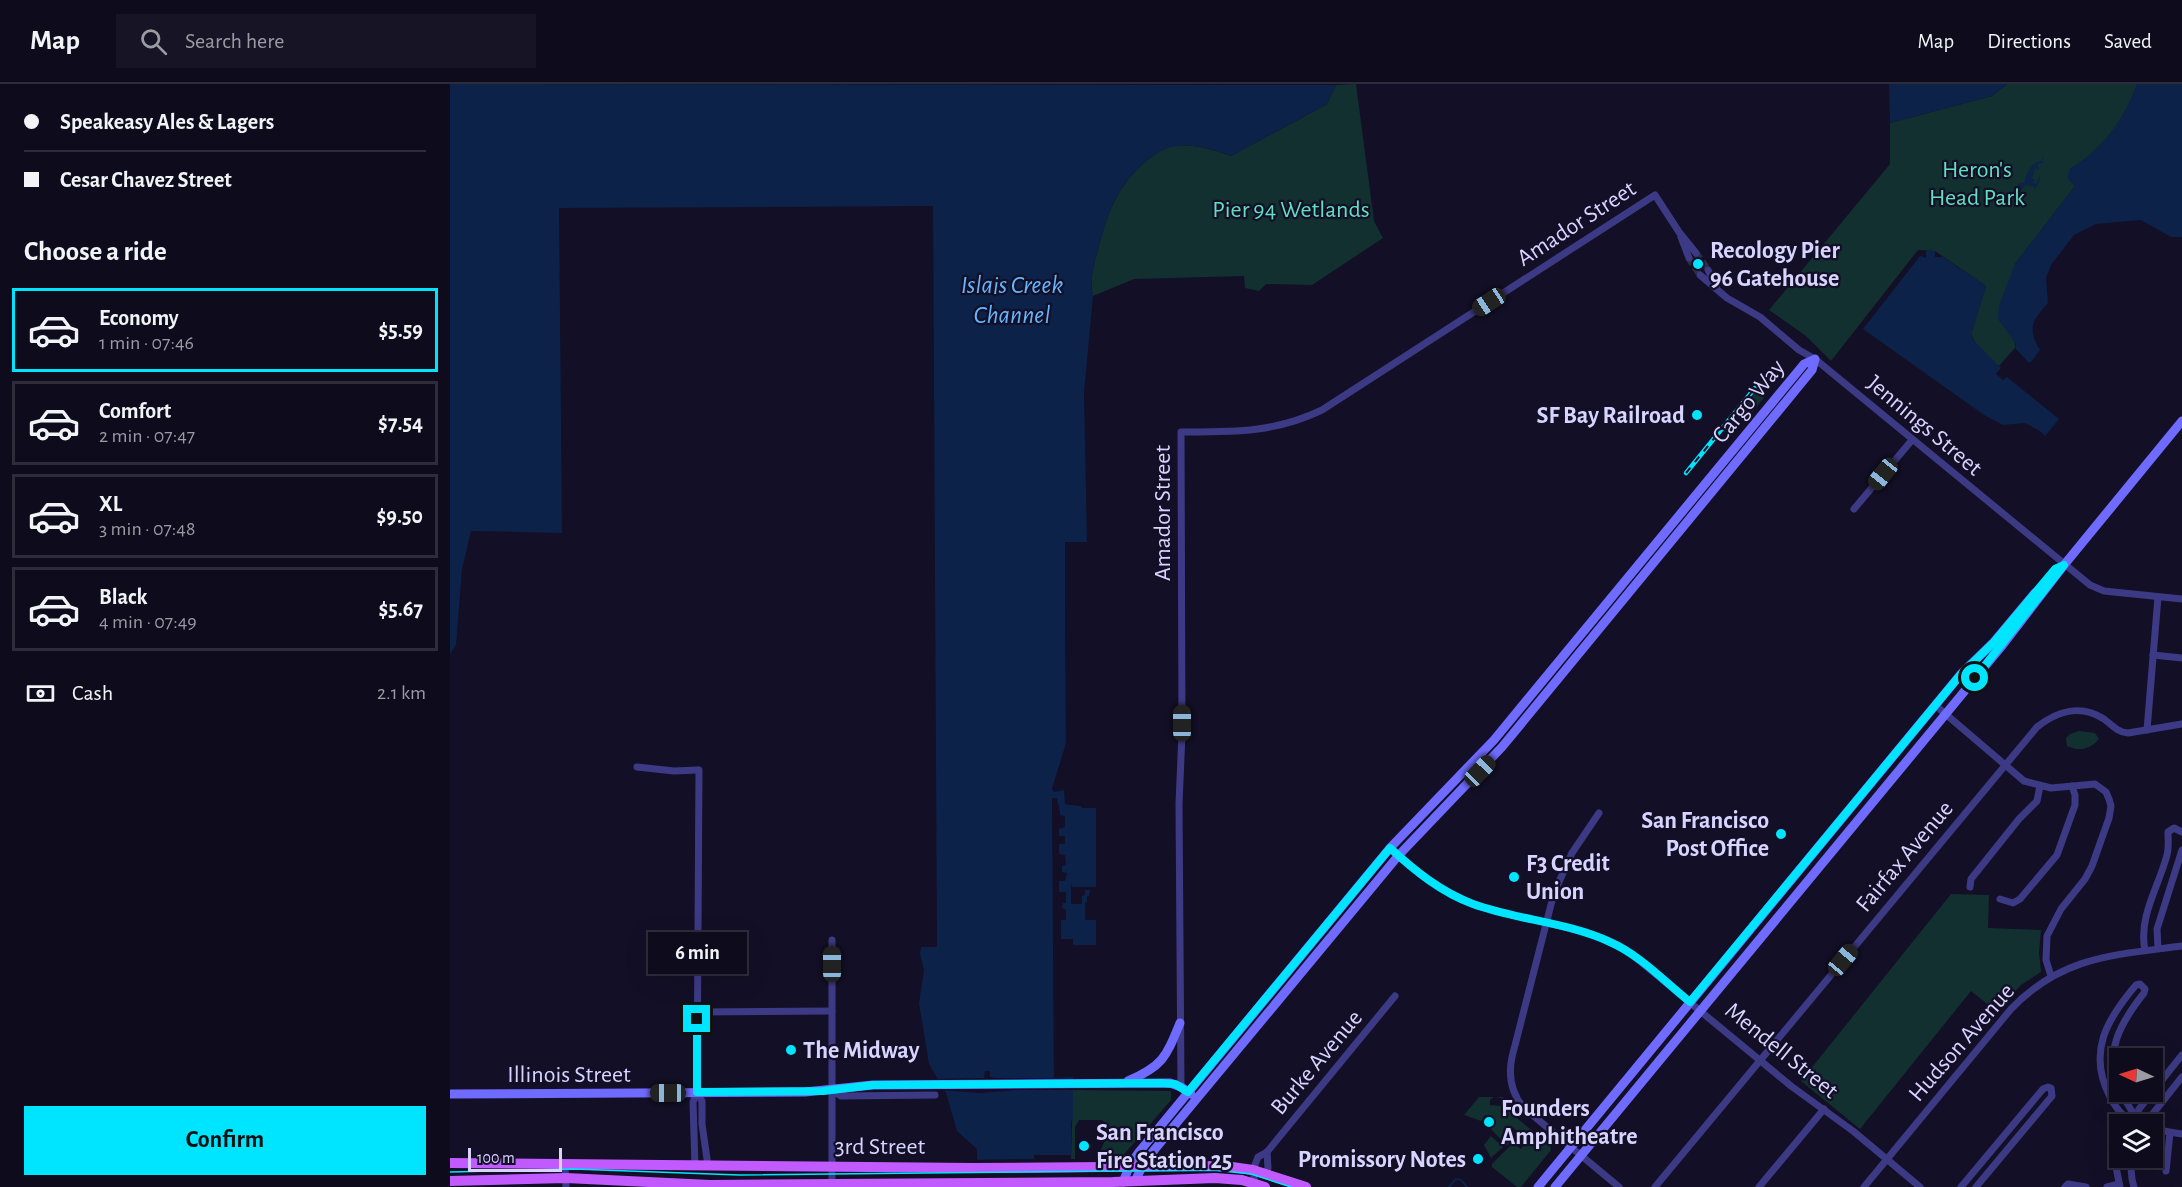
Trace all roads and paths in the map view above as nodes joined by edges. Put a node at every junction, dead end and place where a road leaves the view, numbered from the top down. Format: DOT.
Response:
graph roads {
  1 [pos="1679,232"];
  2 [pos="1696,253"];
  3 [pos="1689,258"];
  4 [pos="1708,270"];
  5 [pos="1700,275"];
  6 [pos="1718,291"];
  7 [pos="1815,359"];
  8 [pos="2182,421"];
  9 [pos="2182,430"];
  10 [pos="1912,440"];
  11 [pos="2162,446"];
  12 [pos="1854,509"];
  13 [pos="2064,565"];
  14 [pos="2158,597"];
  15 [pos="2182,599"];
  16 [pos="2154,655"];
  17 [pos="2182,658"];
  18 [pos="1935,705"];
  19 [pos="1945,713"];
  20 [pos="2182,724"];
  21 [pos="2147,729"];
  22 [pos="2005,764"];
  23 [pos="637,767"];
  24 [pos="2040,786"];
  25 [pos="2072,786"];
  26 [pos="1599,813"];
  27 [pos="2182,832"];
  28 [pos="1390,848"];
  29 [pos="2182,850"];
  30 [pos="1398,856"];
  31 [pos="1793,877"];
  32 [pos="1803,885"];
  33 [pos="1970,887"];
  34 [pos="2000,899"];
  35 [pos="1546,923"];
  36 [pos="1749,931"];
  37 [pos="1759,939"];
  38 [pos="832,940"];
  39 [pos="2182,946"];
  40 [pos="2158,948"];
  41 [pos="2145,950"];
  42 [pos="2051,976"];
  43 [pos="1395,996"];
  44 [pos="1690,1002"];
  45 [pos="1700,1010"];
  46 [pos="832,1011"];
  47 [pos="697,1012"];
  48 [pos="1180,1023"];
  49 [pos="2114,1048"];
  50 [pos="2182,1055"];
  51 [pos="1760,1060"];
  52 [pos="2182,1077"];
  53 [pos="1122,1083"];
  54 [pos="831,1090"];
  55 [pos="1184,1090"];
  56 [pos="697,1092"];
  57 [pos="2109,1093"];
  58 [pos="450,1094"];
  59 [pos="935,1095"];
  60 [pos="1197,1099"];
  61 [pos="1824,1109"];
  62 [pos="2138,1114"];
  63 [pos="2153,1114"];
  64 [pos="2163,1131"];
  65 [pos="2170,1133"];
  66 [pos="2182,1134"];
  67 [pos="1571,1147"];
  68 [pos="1267,1152"];
  69 [pos="1580,1155"];
  70 [pos="1887,1159"];
  71 [pos="450,1163"];
  72 [pos="566,1165"];
  73 [pos="1130,1165"];
  74 [pos="1143,1165"];
  75 [pos="694,1166"];
  76 [pos="708,1166"];
  77 [pos="832,1167"];
  78 [pos="2116,1168"];
  79 [pos="2131,1168"];
  80 [pos="1252,1170"];
  81 [pos="2166,1171"];
  82 [pos="1266,1173"];
  83 [pos="450,1180"];
  84 [pos="566,1182"];
  85 [pos="832,1184"];
  86 [pos="1128,1184"];
  87 [pos="1260,1185"];
  88 [pos="2120,1185"];
  89 [pos="697,1186"];
  90 [pos="710,1186"];
  91 [pos="1306,1187"];
  92 [pos="1538,1187"];
  93 [pos="1555,1187"];
  94 [pos="1619,1187"];
  95 [pos="1655,1187"];
  96 [pos="1760,1187"];
  97 [pos="1864,1187"];
  98 [pos="1920,1187"];
  99 [pos="1961,1187"];
  100 [pos="1976,1187"];
  101 [pos="2064,1187"];
  102 [pos="2086,1187"];
  103 [pos="2107,1187"];
  104 [pos="2134,1187"];
  1 -- 2 [label="street, Amador Street"];
  1 -- 3 [label="street, Amador Street"];
  1 -- 48 [label="street, Amador Street"];
  4 -- 6 [label="street"];
  5 -- 6 [label="street"];
  6 -- 7 [label="street, Jennings Street"];
  7 -- 10 [label="street, Jennings Street"];
  7 -- 28 [label="main road, Cargo Way"];
  7 -- 30 [label="main road, Cargo Way"];
  8 -- 11 [label="main road"];
  9 -- 11 [label="main road"];
  10 -- 12 [label="street"];
  10 -- 13 [label="street, Jennings Street"];
  11 -- 13 [label="main road"];
  13 -- 14 [label="street, Jennings Street"];
  13 -- 18 [label="main road"];
  13 -- 19 [label="main road"];
  14 -- 15 [label="street, Jennings Street"];
  14 -- 16 [label="street"];
  16 -- 17 [label="street"];
  16 -- 21 [label="street"];
  18 -- 19 [label="street"];
  18 -- 31 [label="main road"];
  19 -- 22 [label="street"];
  19 -- 32 [label="main road"];
  20 -- 21 [label="street, Fairfax Avenue"];
  21 -- 22 [label="street, Fairfax Avenue"];
  22 -- 24 [label="street"];
  22 -- 51 [label="street, Fairfax Avenue"];
  23 -- 47 [label="street"];
  24 -- 25 [label="street"];
  24 -- 33 [label="street"];
  25 -- 34 [label="street"];
  25 -- 42 [label="street"];
  26 -- 35 [label="street"];
  27 -- 41 [label="street"];
  28 -- 30 [label="street, Mendell Street"];
  28 -- 55 [label="main road, Cargo Way"];
  29 -- 40 [label="street"];
  30 -- 35 [label="street, Mendell Street"];
  30 -- 60 [label="main road, Cargo Way"];
  31 -- 32 [label="main road"];
  31 -- 36 [label="main road"];
  32 -- 37 [label="main road"];
  35 -- 44 [label="street, Mendell Street"];
  35 -- 67 [label="street"];
  36 -- 37 [label="main road"];
  36 -- 44 [label="main road"];
  37 -- 45 [label="main road"];
  38 -- 46 [label="street"];
  39 -- 40 [label="street, Hudson Avenue"];
  40 -- 41 [label="street, Hudson Avenue"];
  41 -- 42 [label="street, Hudson Avenue"];
  42 -- 70 [label="street, Hudson Avenue"];
  43 -- 68 [label="street, Burke Avenue"];
  44 -- 45 [label="street, Mendell Street"];
  44 -- 67 [label="main road"];
  45 -- 51 [label="street, Mendell Street"];
  45 -- 69 [label="main road"];
  46 -- 47 [label="street"];
  46 -- 54 [label="street"];
  47 -- 56 [label="street"];
  48 -- 53 [label="main road"];
  48 -- 55 [label="street, Amador Street"];
  49 -- 57 [label="street"];
  50 -- 62 [label="street"];
  51 -- 61 [label="street, Mendell Street"];
  51 -- 95 [label="street, Fairfax Avenue"];
  52 -- 63 [label="street"];
  53 -- 54 [label="main road, Illinois Street"];
  53 -- 55 [label="main road, Illinois Street"];
  54 -- 56 [label="main road, Illinois Street"];
  54 -- 59 [label="street, Illinois Street"];
  54 -- 77 [label="street"];
  55 -- 60 [label="main road"];
  55 -- 73 [label="main road, Cargo Way"];
  56 -- 58 [label="main road, Illinois Street"];
  56 -- 75 [label="street"];
  56 -- 76 [label="street"];
  60 -- 74 [label="main road, Cargo Way"];
  61 -- 70 [label="street, Mendell Street"];
  61 -- 96 [label="street"];
  64 -- 65 [label="street"];
  65 -- 66 [label="street"];
  65 -- 81 [label="street"];
  67 -- 69 [label="street"];
  67 -- 92 [label="main road"];
  68 -- 80 [label="street, Burke Avenue"];
  68 -- 82 [label="street"];
  69 -- 93 [label="main road"];
  69 -- 94 [label="street"];
  70 -- 97 [label="street, Hudson Avenue"];
  70 -- 98 [label="street, Mendell Street"];
  71 -- 72 [label="main road, 3rd Street"];
  72 -- 75 [label="main road, 3rd Street"];
  72 -- 84 [label="street"];
  73 -- 74 [label="main road, 3rd Street"];
  73 -- 77 [label="main road, 3rd Street"];
  73 -- 86 [label="main road, Cargo Way"];
  74 -- 80 [label="main road, 3rd Street"];
  74 -- 86 [label="main road, Cargo Way"];
  75 -- 76 [label="main road, 3rd Street"];
  75 -- 89 [label="main road"];
  76 -- 77 [label="main road, 3rd Street"];
  76 -- 90 [label="main road"];
  77 -- 85 [label="street"];
  78 -- 88 [label="street"];
  79 -- 104 [label="street"];
  80 -- 82 [label="main road, 3rd Street"];
  80 -- 87 [label="street"];
  82 -- 91 [label="main road, 3rd Street"];
  83 -- 84 [label="main road, 3rd Street"];
  84 -- 89 [label="main road, 3rd Street"];
  85 -- 86 [label="main road, 3rd Street"];
  85 -- 90 [label="main road, 3rd Street"];
  86 -- 87 [label="main road, 3rd Street"];
  88 -- 103 [label="street"];
  89 -- 90 [label="main road, 3rd Street"];
  99 -- 100 [label="street"];
  101 -- 102 [label="street"];
}
